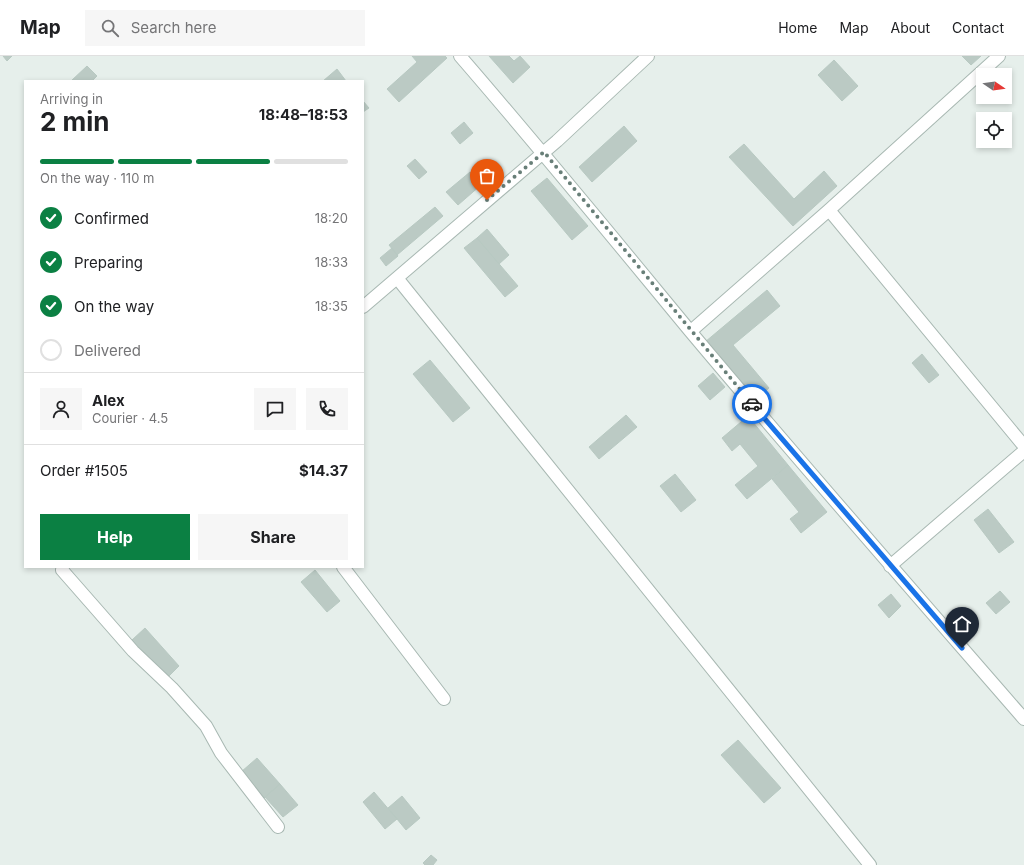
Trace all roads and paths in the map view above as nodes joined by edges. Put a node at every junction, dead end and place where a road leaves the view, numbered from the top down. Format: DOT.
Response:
graph roads {
  1 [pos="460,56"];
  2 [pos="648,56"];
  3 [pos="999,56"];
  4 [pos="544,152"];
  5 [pos="829,210"];
  6 [pos="397,278"];
  7 [pos="364,306"];
  8 [pos="691,331"];
  9 [pos="1024,446"];
  10 [pos="1024,451"];
  11 [pos="890,566"];
  12 [pos="63,568"];
  13 [pos="344,568"];
  14 [pos="444,699"];
  15 [pos="1024,719"];
  16 [pos="278,827"];
  17 [pos="870,865"];
  1 -- 4 [label="street"];
  2 -- 4 [label="street"];
  3 -- 5 [label="street"];
  4 -- 6 [label="street"];
  4 -- 8 [label="street"];
  5 -- 8 [label="street"];
  5 -- 9 [label="street"];
  6 -- 7 [label="street"];
  6 -- 17 [label="street"];
  8 -- 11 [label="street"];
  10 -- 11 [label="street"];
  11 -- 15 [label="street"];
  12 -- 16 [label="street"];
  13 -- 14 [label="street"];
}
